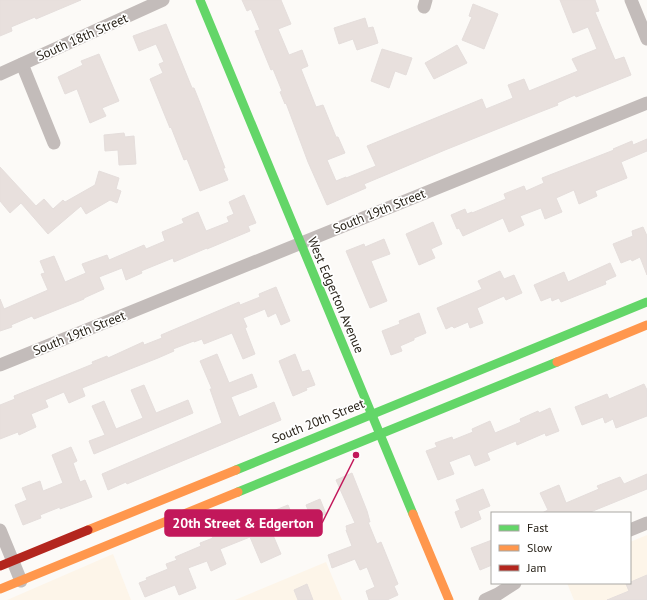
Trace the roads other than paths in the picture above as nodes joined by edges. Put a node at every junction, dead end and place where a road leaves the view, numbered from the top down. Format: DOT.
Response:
graph roads {
  1 [pos="163,0"];
  2 [pos="200,0"];
  3 [pos="631,0"];
  4 [pos="647,39"];
  5 [pos="22,64"];
  6 [pos="0,74"];
  7 [pos="647,103"];
  8 [pos="54,143"];
  9 [pos="300,243"];
  10 [pos="647,302"];
  11 [pos="647,325"];
  12 [pos="0,365"];
  13 [pos="371,414"];
  14 [pos="379,434"];
  15 [pos="647,523"];
  16 [pos="0,530"];
  17 [pos="631,530"];
  18 [pos="13,561"];
  19 [pos="0,566"];
  20 [pos="21,581"];
  21 [pos="513,584"];
  22 [pos="0,589"];
  23 [pos="449,600"];
  24 [pos="485,600"];
  1 -- 5 [label="street, South 18th Street"];
  2 -- 9 [label="street, West Edgerton Avenue"];
  3 -- 4 [label="street"];
  5 -- 6 [label="street, South 18th Street"];
  5 -- 8 [label="street"];
  7 -- 9 [label="street, South 19th Street"];
  9 -- 12 [label="street, South 19th Street"];
  9 -- 13 [label="street, West Edgerton Avenue"];
  10 -- 13 [label="street, South 20th Street"];
  11 -- 14 [label="street"];
  13 -- 14 [label="street, West Edgerton Avenue"];
  13 -- 18 [label="street, South 20th Street"];
  14 -- 20 [label="street"];
  14 -- 23 [label="street, West Edgerton Avenue"];
  15 -- 17 [label="street"];
  16 -- 18 [label="street"];
  18 -- 19 [label="street, South 20th Street"];
  18 -- 20 [label="street"];
  20 -- 22 [label="street"];
  21 -- 24 [label="street"];
}
